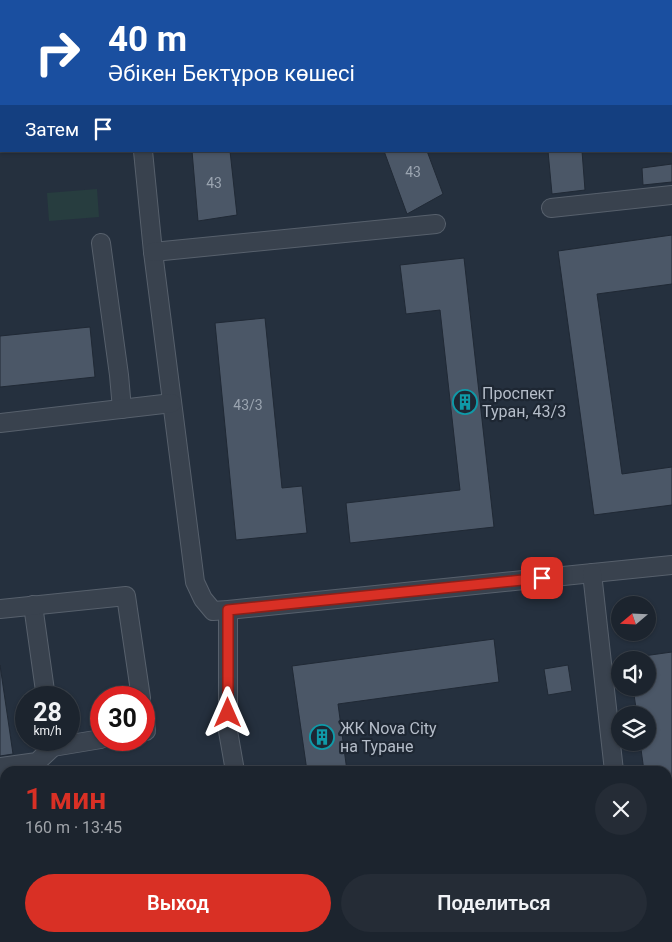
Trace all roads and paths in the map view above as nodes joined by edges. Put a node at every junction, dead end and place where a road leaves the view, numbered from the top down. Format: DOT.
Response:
graph roads {
  1 [pos="143,152"];
  2 [pos="672,195"];
  3 [pos="551,208"];
  4 [pos="436,224"];
  5 [pos="100,243"];
  6 [pos="153,252"];
  7 [pos="172,403"];
  8 [pos="122,409"];
  9 [pos="0,423"];
  10 [pos="672,565"];
  11 [pos="592,573"];
  12 [pos="33,604"];
  13 [pos="0,609"];
  14 [pos="228,610"];
  15 [pos="44,686"];
  16 [pos="139,686"];
  17 [pos="46,751"];
  18 [pos="7,766"];
  19 [pos="234,766"];
  20 [pos="613,766"];
  1 -- 6 [label="street"];
  2 -- 3 [label="street"];
  4 -- 6 [label="street"];
  5 -- 8 [label="street"];
  6 -- 7 [label="street"];
  7 -- 8 [label="street"];
  7 -- 14 [label="street"];
  8 -- 9 [label="street"];
  10 -- 11 [label="street"];
  11 -- 14 [label="street"];
  11 -- 20 [label="street"];
  12 -- 13 [label="street"];
  12 -- 15 [label="street"];
  12 -- 16 [label="street"];
  14 -- 19 [label="street"];
  17 -- 18 [label="street"];
}
